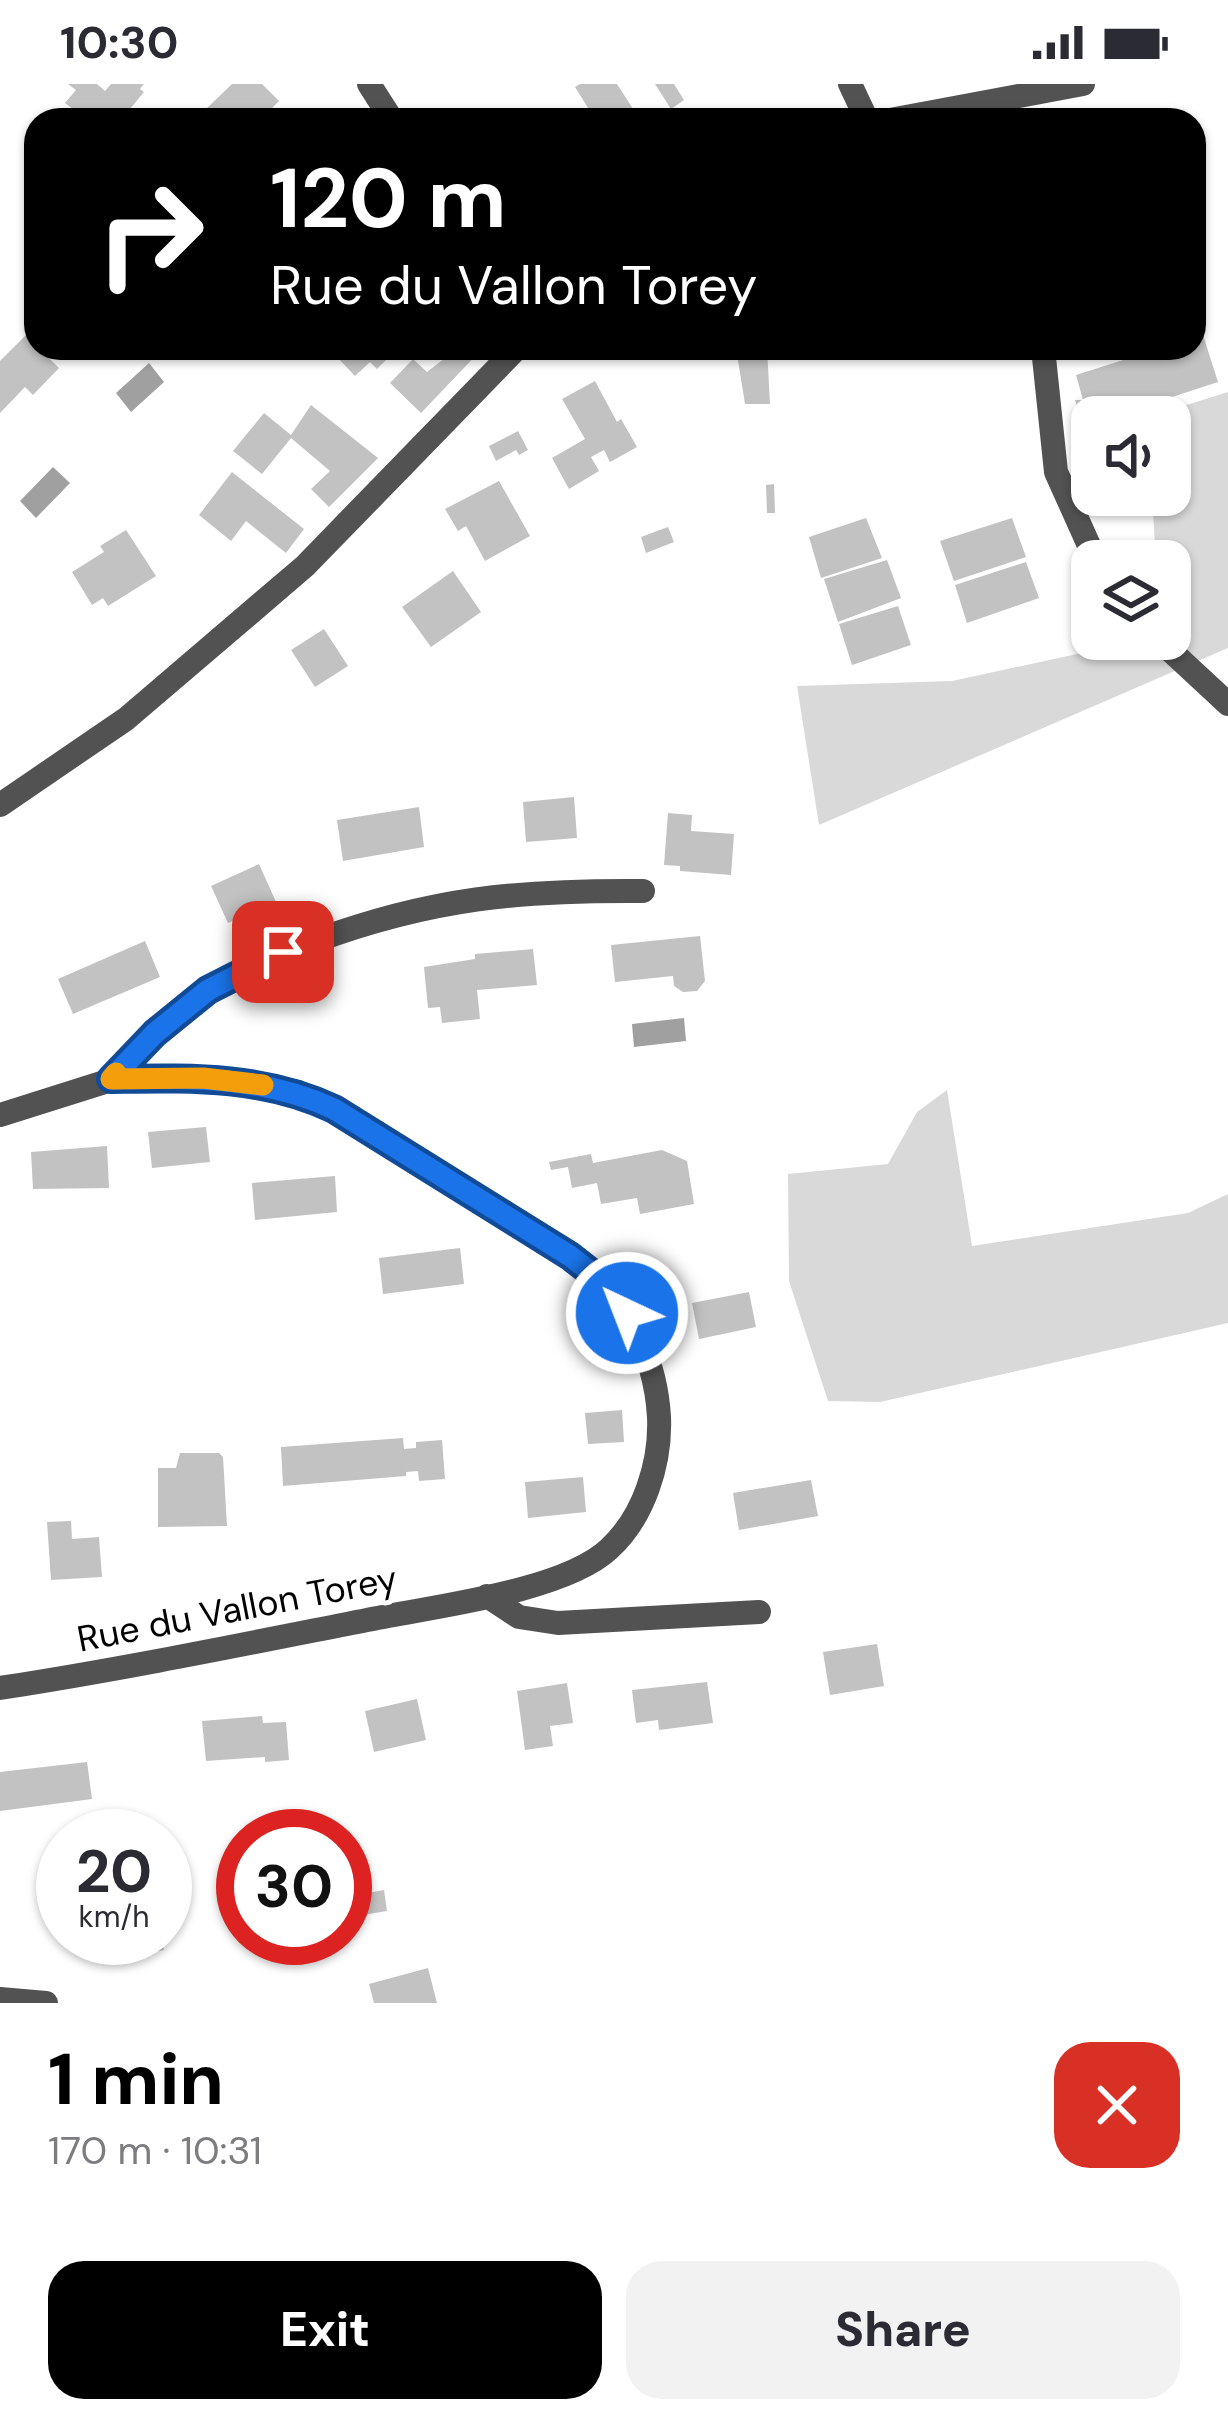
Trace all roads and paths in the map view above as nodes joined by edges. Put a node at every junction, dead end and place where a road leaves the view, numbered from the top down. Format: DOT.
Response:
graph roads {
  1 [pos="1084,84"];
  2 [pos="1022,108"];
  3 [pos="505,360"];
  4 [pos="1044,360"];
  5 [pos="1087,540"];
  6 [pos="1181,660"];
  7 [pos="1228,704"];
  8 [pos="0,805"];
  9 [pos="643,891"];
  10 [pos="111,1079"];
  11 [pos="0,1115"];
  12 [pos="488,1596"];
  13 [pos="759,1612"];
  14 [pos="0,1688"];
  15 [pos="0,1999"];
  16 [pos="46,2003"];
  1 -- 2 [label="street"];
  3 -- 8 [label="street"];
  4 -- 5 [label="street"];
  6 -- 7 [label="street"];
  9 -- 10 [label="street, Rue du Vallon Torey"];
  10 -- 11 [label="street, Rue du Vallon Torey"];
  10 -- 12 [label="street, Rue du Vallon Torey"];
  12 -- 13 [label="street"];
  12 -- 14 [label="street, Rue du Vallon Torey"];
  15 -- 16 [label="street"];
}
